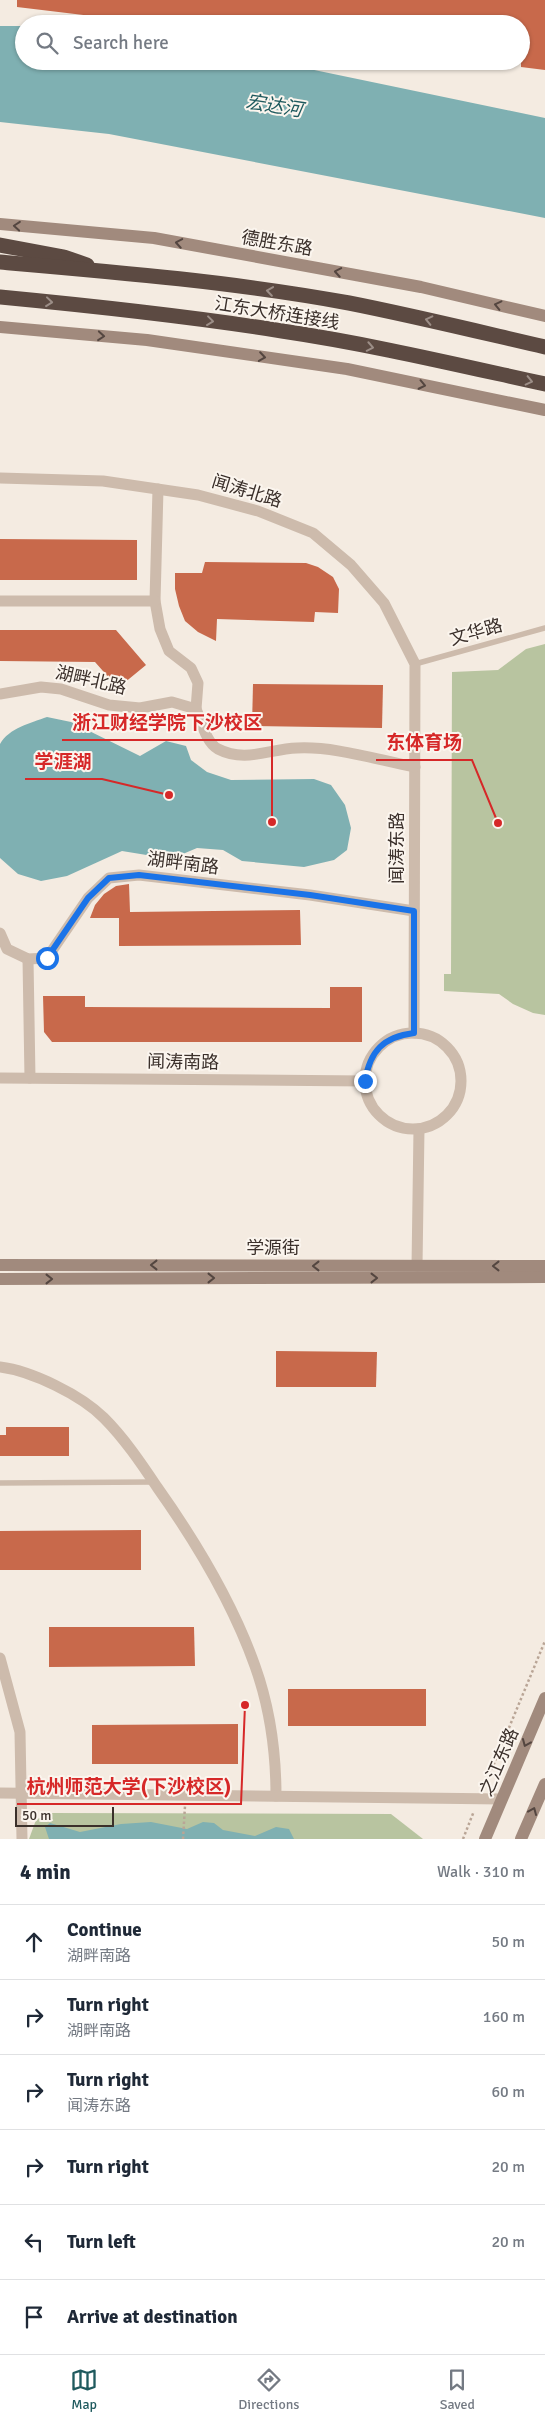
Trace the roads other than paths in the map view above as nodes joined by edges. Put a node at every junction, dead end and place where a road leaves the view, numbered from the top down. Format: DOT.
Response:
graph roads {
  1 [pos="0,224"];
  2 [pos="0,245"];
  3 [pos="0,262"];
  4 [pos="110,273"];
  5 [pos="0,297"];
  6 [pos="545,316"];
  7 [pos="0,327"];
  8 [pos="545,347"];
  9 [pos="545,384"];
  10 [pos="545,410"];
  11 [pos="0,478"];
  12 [pos="158,489"];
  13 [pos="0,601"];
  14 [pos="155,601"];
  15 [pos="545,628"];
  16 [pos="415,664"];
  17 [pos="0,694"];
  18 [pos="196,709"];
  19 [pos="415,767"];
  20 [pos="414,911"];
  21 [pos="0,933"];
  22 [pos="28,959"];
  23 [pos="414,1033"];
  24 [pos="0,1078"];
  25 [pos="30,1078"];
  26 [pos="365,1081"];
  27 [pos="419,1129"];
  28 [pos="0,1265"];
  29 [pos="418,1266"];
  30 [pos="545,1266"];
  31 [pos="545,1277"];
  32 [pos="0,1279"];
  33 [pos="0,1367"];
  34 [pos="154,1482"];
  35 [pos="0,1483"];
  36 [pos="0,1658"];
  37 [pos="545,1698"];
  38 [pos="545,1784"];
  39 [pos="0,1793"];
  40 [pos="22,1793"];
  41 [pos="276,1796"];
  42 [pos="502,1799"];
  43 [pos="22,1839"];
  44 [pos="485,1839"];
  45 [pos="521,1839"];
  6 -- 1 [label="main road, 德胜东路, one-way"];
  2 -- 4 [label="highway"];
  3 -- 4 [label="highway, 江东大桥连接线"];
  8 -- 4 [label="highway, 江东大桥连接线, one-way"];
  5 -- 9 [label="highway, 江东大桥连接线, one-way"];
  7 -- 10 [label="main road, one-way"];
  11 -- 12 [label="street, 闻涛北路"];
  12 -- 14 [label="street"];
  12 -- 16 [label="street, 闻涛北路"];
  13 -- 14 [label="street"];
  14 -- 18 [label="street"];
  15 -- 16 [label="lane, 文华路"];
  16 -- 19 [label="street, 闻涛东路"];
  17 -- 18 [label="street, 湖畔北路"];
  18 -- 19 [label="street"];
  19 -- 20 [label="street, 闻涛东路"];
  20 -- 22 [label="street, 湖畔南路"];
  20 -- 23 [label="street, 闻涛东路"];
  21 -- 22 [label="street"];
  22 -- 25 [label="street"];
  23 -- 26 [label="street"];
  23 -- 27 [label="street"];
  24 -- 25 [label="street, 闻涛南路"];
  25 -- 26 [label="street, 闻涛南路"];
  26 -- 27 [label="street"];
  27 -- 29 [label="street"];
  29 -- 28 [label="main road, 学源街, one-way"];
  30 -- 29 [label="main road, 学源街, one-way"];
  32 -- 31 [label="main road, one-way"];
  33 -- 34 [label="street"];
  34 -- 35 [label="lane"];
  34 -- 41 [label="street"];
  36 -- 40 [label="street"];
  37 -- 42 [label="main road, 之江东路, one-way"];
  45 -- 38 [label="main road, one-way"];
  39 -- 40 [label="street"];
  40 -- 41 [label="street"];
  40 -- 43 [label="street"];
  41 -- 42 [label="street"];
  42 -- 44 [label="main road, 之江东路"];
}
